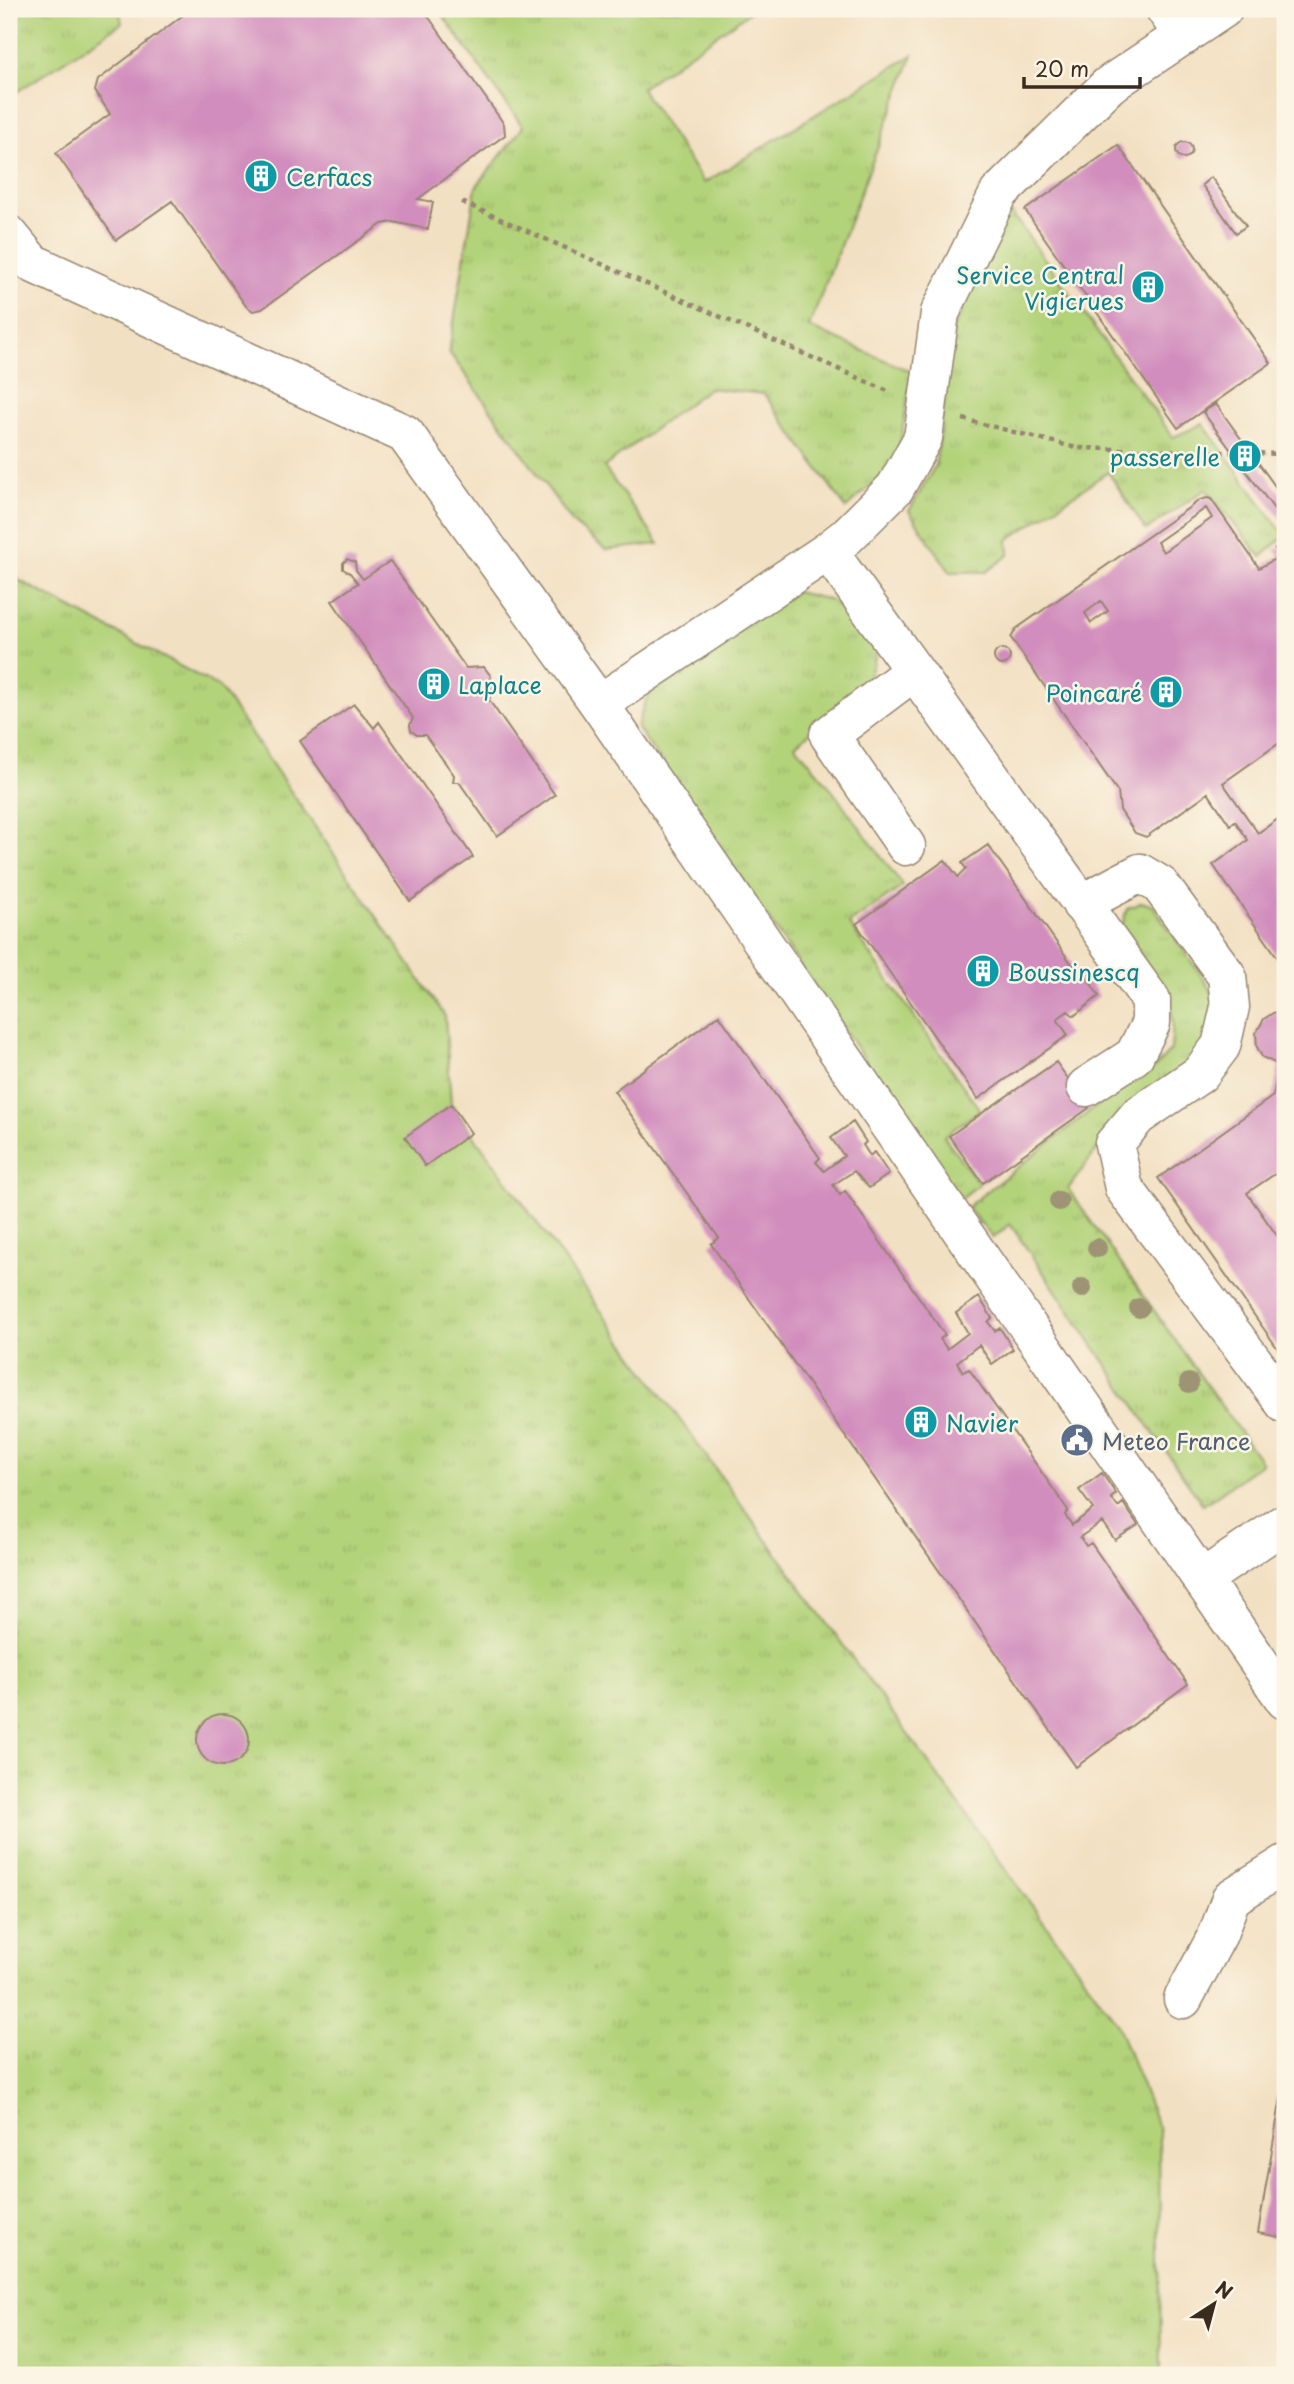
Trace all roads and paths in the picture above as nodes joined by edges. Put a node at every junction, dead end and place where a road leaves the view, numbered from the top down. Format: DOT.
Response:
graph roads {
  1 [pos="1223,9"];
  2 [pos="1175,23"];
  3 [pos="462,202"];
  4 [pos="9,235"];
  5 [pos="926,409"];
  6 [pos="1285,454"];
  7 [pos="828,551"];
  8 [pos="914,671"];
  9 [pos="599,704"];
  10 [pos="906,846"];
  11 [pos="1081,904"];
  12 [pos="1086,1087"];
  13 [pos="1285,1404"];
  14 [pos="1285,1523"];
  15 [pos="1202,1579"];
  16 [pos="1285,1700"];
  17 [pos="1285,1864"];
  18 [pos="1182,1999"];
  1 -- 2 [label="lane"];
  2 -- 5 [label="lane"];
  3 -- 5 [label="path"];
  4 -- 9 [label="lane"];
  5 -- 6 [label="path"];
  5 -- 7 [label="lane"];
  7 -- 8 [label="lane"];
  7 -- 9 [label="lane"];
  8 -- 10 [label="lane"];
  8 -- 11 [label="lane"];
  9 -- 15 [label="lane"];
  11 -- 12 [label="lane"];
  11 -- 13 [label="lane"];
  14 -- 15 [label="lane"];
  15 -- 16 [label="lane"];
  17 -- 18 [label="lane"];
}
